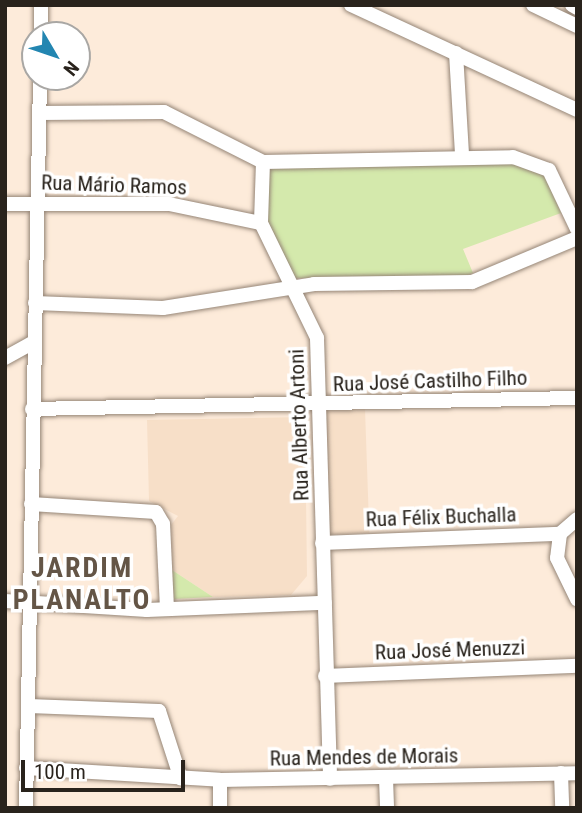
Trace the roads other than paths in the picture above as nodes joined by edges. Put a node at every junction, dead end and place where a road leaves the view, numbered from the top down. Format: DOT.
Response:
graph roads {
  1 [pos="351,5"];
  2 [pos="533,5"];
  3 [pos="572,5"];
  4 [pos="577,8"];
  5 [pos="577,26"];
  6 [pos="456,53"];
  7 [pos="40,91"];
  8 [pos="577,110"];
  9 [pos="39,113"];
  10 [pos="461,154"];
  11 [pos="262,162"];
  12 [pos="37,202"];
  13 [pos="5,204"];
  14 [pos="261,223"];
  15 [pos="577,229"];
  16 [pos="577,239"];
  17 [pos="292,287"];
  18 [pos="35,303"];
  19 [pos="33,342"];
  20 [pos="5,358"];
  21 [pos="577,398"];
  22 [pos="320,405"];
  23 [pos="32,409"];
  24 [pos="31,504"];
  25 [pos="577,519"];
  26 [pos="560,534"];
  27 [pos="322,542"];
  28 [pos="577,599"];
  29 [pos="30,600"];
  30 [pos="5,601"];
  31 [pos="325,603"];
  32 [pos="167,609"];
  33 [pos="577,666"];
  34 [pos="325,676"];
  35 [pos="29,706"];
  36 [pos="26,768"];
  37 [pos="561,773"];
  38 [pos="577,773"];
  39 [pos="386,778"];
  40 [pos="181,779"];
  41 [pos="330,779"];
  42 [pos="220,780"];
  43 [pos="26,808"];
  44 [pos="220,808"];
  45 [pos="387,808"];
  46 [pos="562,808"];
  1 -- 6 [label="street"];
  2 -- 5 [label="street"];
  3 -- 4 [label="street"];
  6 -- 8 [label="street"];
  6 -- 10 [label="street"];
  7 -- 9 [label="street"];
  9 -- 11 [label="street"];
  9 -- 12 [label="street"];
  10 -- 11 [label="street"];
  10 -- 15 [label="street"];
  11 -- 14 [label="street, Rua Alberto Artoni"];
  12 -- 13 [label="street, Rua Mário Ramos"];
  12 -- 14 [label="street, Rua Mário Ramos"];
  12 -- 18 [label="street"];
  14 -- 17 [label="street, Rua Alberto Artoni"];
  16 -- 17 [label="street"];
  17 -- 18 [label="street"];
  17 -- 22 [label="street, Rua Alberto Artoni"];
  18 -- 19 [label="street"];
  19 -- 20 [label="street"];
  19 -- 23 [label="street"];
  21 -- 22 [label="street, Rua José Castilho Filho"];
  22 -- 23 [label="street, Rua José Castilho Filho"];
  22 -- 27 [label="street, Rua Alberto Artoni"];
  23 -- 24 [label="street"];
  24 -- 29 [label="street"];
  24 -- 32 [label="street"];
  25 -- 26 [label="street"];
  26 -- 27 [label="street, Rua Félix Buchalla"];
  26 -- 28 [label="street"];
  27 -- 31 [label="street, Rua Alberto Artoni"];
  29 -- 30 [label="street"];
  29 -- 32 [label="street"];
  29 -- 35 [label="street"];
  31 -- 32 [label="street"];
  31 -- 34 [label="street, Rua Alberto Artoni"];
  33 -- 34 [label="street, Rua José Menuzzi"];
  34 -- 41 [label="street, Rua Alberto Artoni"];
  35 -- 36 [label="street"];
  35 -- 40 [label="street"];
  36 -- 40 [label="street, Rua Mendes de Morais"];
  36 -- 43 [label="street"];
  37 -- 38 [label="street, Rua Mendes de Morais"];
  37 -- 39 [label="street, Rua Mendes de Morais"];
  37 -- 46 [label="street"];
  39 -- 41 [label="street, Rua Mendes de Morais"];
  39 -- 45 [label="street"];
  40 -- 42 [label="street, Rua Mendes de Morais"];
  41 -- 42 [label="street, Rua Mendes de Morais"];
  42 -- 44 [label="street"];
}
